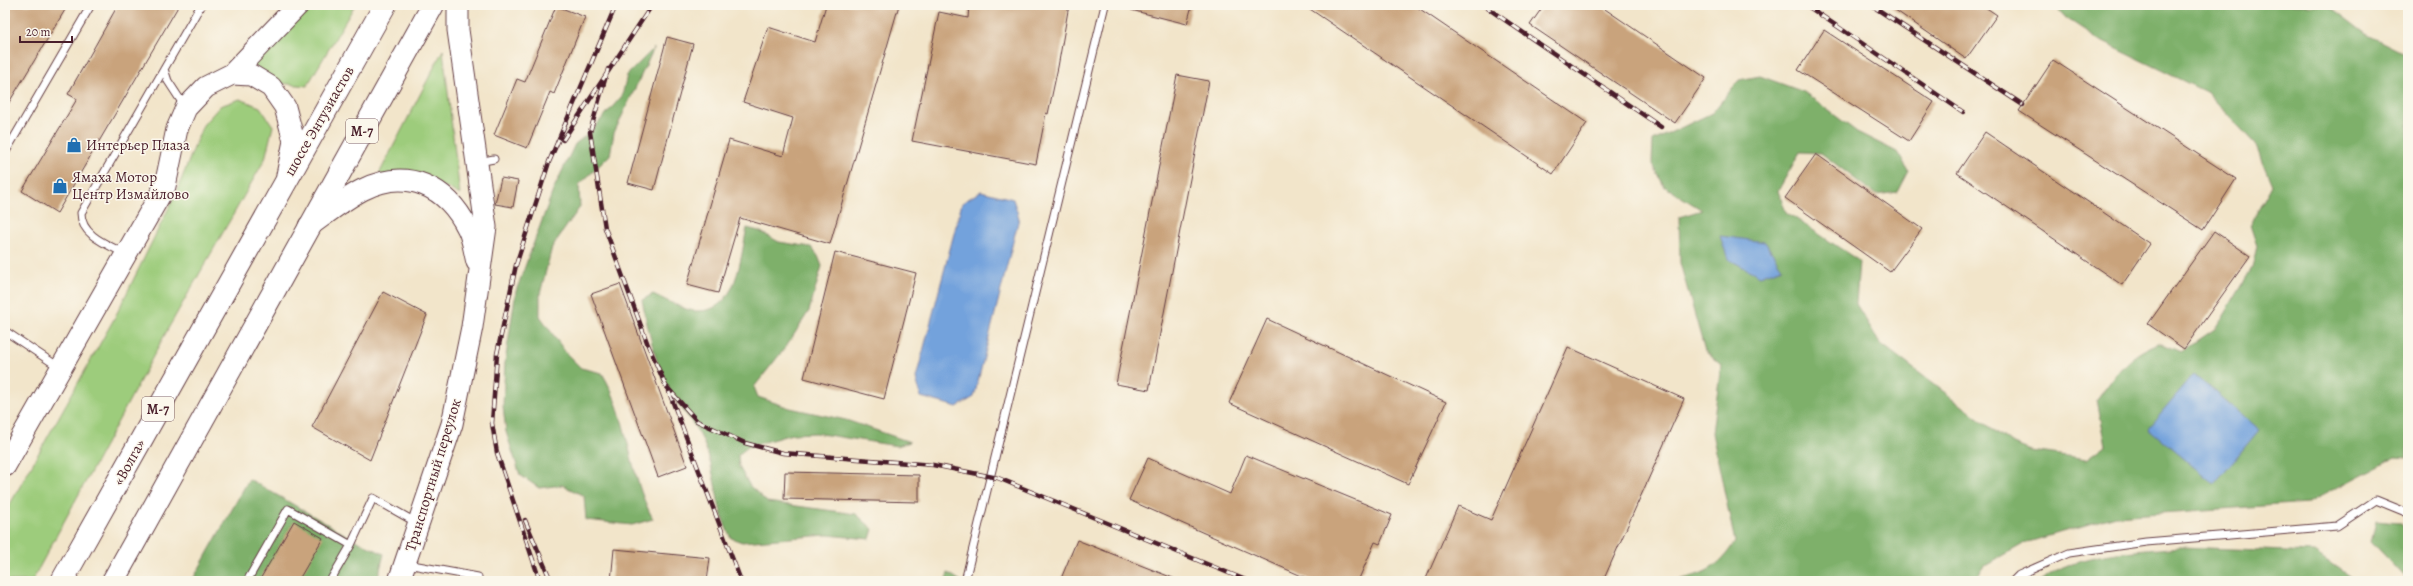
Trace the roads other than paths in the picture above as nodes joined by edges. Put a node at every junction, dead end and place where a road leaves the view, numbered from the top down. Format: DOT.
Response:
graph roads {
  1 [pos="91,5"];
  2 [pos="201,5"];
  3 [pos="298,5"];
  4 [pos="385,5"];
  5 [pos="433,5"];
  6 [pos="458,5"];
  7 [pos="1105,5"];
  8 [pos="164,69"];
  9 [pos="232,74"];
  10 [pos="186,108"];
  11 [pos="5,153"];
  12 [pos="286,180"];
  13 [pos="309,226"];
  14 [pos="254,237"];
  15 [pos="126,254"];
  16 [pos="482,283"];
  17 [pos="5,331"];
  18 [pos="61,368"];
  19 [pos="5,466"];
  20 [pos="2408,513"];
  21 [pos="418,524"];
  22 [pos="351,545"];
  23 [pos="402,572"];
  24 [pos="478,580"];
  25 [pos="62,581"];
  26 [pos="113,581"];
  27 [pos="247,581"];
  28 [pos="330,581"];
  29 [pos="965,581"];
  30 [pos="2013,581"];
  1 -- 11 [label="lane"];
  2 -- 8 [label="lane"];
  3 -- 9 [label="street"];
  4 -- 12 [label="highway, шоссе Энтузиастов / М-7"];
  5 -- 13 [label="highway, М-7"];
  6 -- 16 [label="street, Транспортный переулок"];
  7 -- 29 [label="lane"];
  8 -- 10 [label="lane"];
  8 -- 15 [label="lane"];
  9 -- 10 [label="street"];
  9 -- 12 [label="street"];
  10 -- 15 [label="street"];
  12 -- 14 [label="highway, шоссе Энтузиастов / М-7"];
  13 -- 16 [label="street"];
  13 -- 26 [label="highway, М-7"];
  14 -- 25 [label="highway, «Волга» / М-7"];
  15 -- 18 [label="street"];
  16 -- 21 [label="street, Транспортный переулок"];
  17 -- 18 [label="lane"];
  18 -- 19 [label="street"];
  20 -- 30 [label="lane"];
  21 -- 22 [label="lane"];
  21 -- 23 [label="street, Транспортный переулок"];
  22 -- 27 [label="lane"];
  22 -- 28 [label="lane"];
  23 -- 24 [label="lane"];
}
